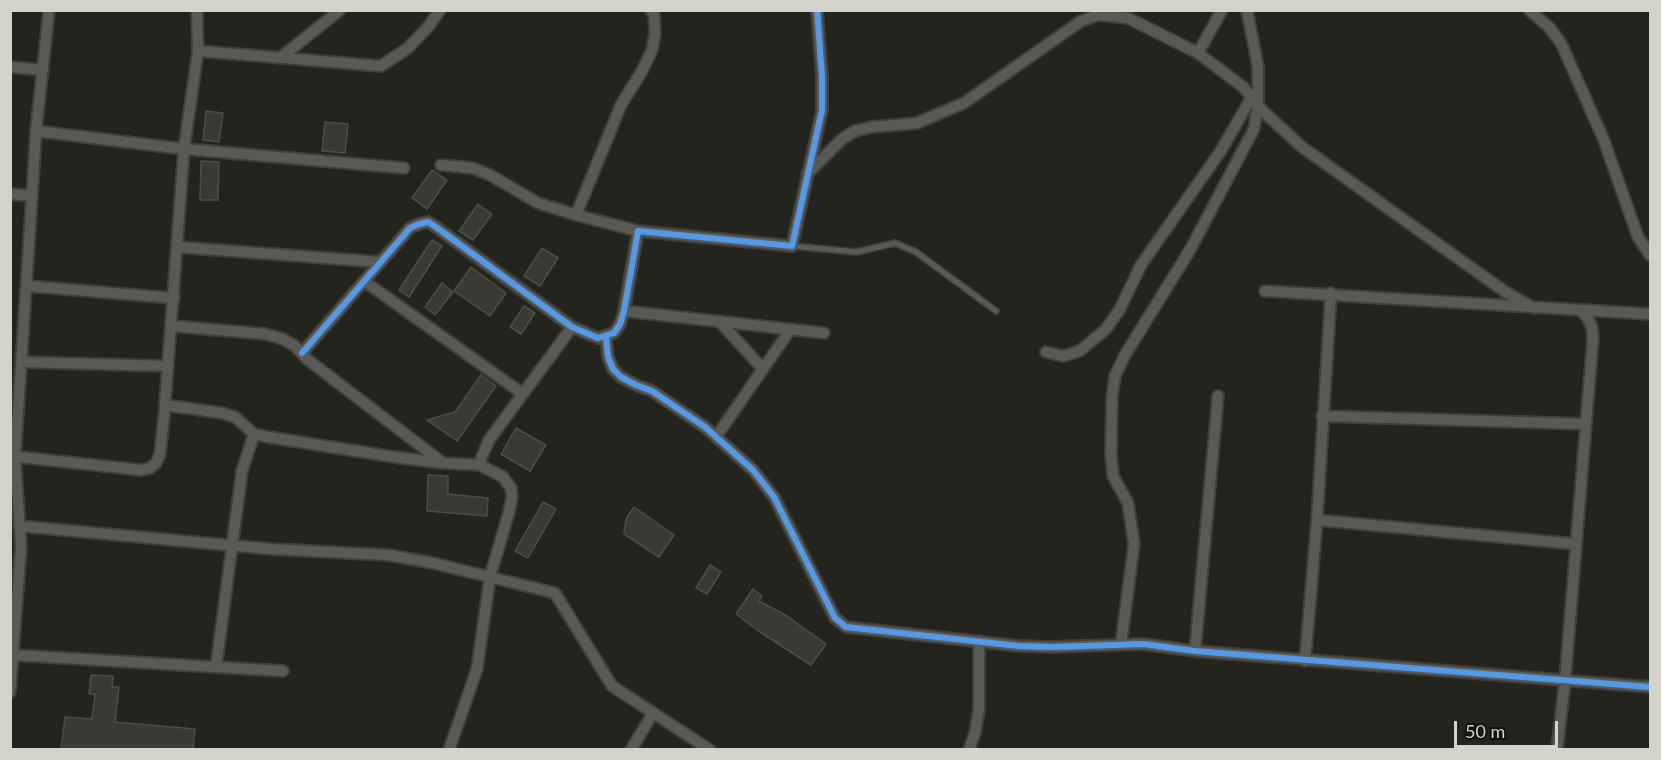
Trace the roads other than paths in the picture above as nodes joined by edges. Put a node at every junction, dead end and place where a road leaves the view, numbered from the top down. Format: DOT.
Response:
graph roads {
  1 [pos="49,10"];
  2 [pos="197,10"];
  3 [pos="340,10"];
  4 [pos="440,10"];
  5 [pos="651,10"];
  6 [pos="818,10"];
  7 [pos="1222,10"];
  8 [pos="1247,10"];
  9 [pos="1529,10"];
  10 [pos="1130,14"];
  11 [pos="198,51"];
  12 [pos="1198,53"];
  13 [pos="280,57"];
  14 [pos="10,67"];
  15 [pos="42,70"];
  16 [pos="1255,101"];
  17 [pos="36,131"];
  18 [pos="184,149"];
  19 [pos="441,165"];
  20 [pos="404,168"];
  21 [pos="807,174"];
  22 [pos="10,194"];
  23 [pos="32,196"];
  24 [pos="576,215"];
  25 [pos="638,231"];
  26 [pos="792,246"];
  27 [pos="177,247"];
  28 [pos="1650,255"];
  29 [pos="380,262"];
  30 [pos="364,281"];
  31 [pos="26,286"];
  32 [pos="1265,291"];
  33 [pos="1330,293"];
  34 [pos="174,298"];
  35 [pos="1534,308"];
  36 [pos="624,311"];
  37 [pos="996,311"];
  38 [pos="1581,311"];
  39 [pos="1650,314"];
  40 [pos="719,321"];
  41 [pos="171,326"];
  42 [pos="572,327"];
  43 [pos="790,330"];
  44 [pos="824,333"];
  45 [pos="606,337"];
  46 [pos="16,346"];
  47 [pos="1046,352"];
  48 [pos="302,353"];
  49 [pos="21,362"];
  50 [pos="168,366"];
  51 [pos="763,369"];
  52 [pos="523,394"];
  53 [pos="1218,396"];
  54 [pos="165,405"];
  55 [pos="1322,416"];
  56 [pos="1586,424"];
  57 [pos="254,434"];
  58 [pos="716,436"];
  59 [pos="13,456"];
  60 [pos="443,463"];
  61 [pos="480,465"];
  62 [pos="1317,520"];
  63 [pos="19,526"];
  64 [pos="1576,544"];
  65 [pos="233,545"];
  66 [pos="15,555"];
  67 [pos="490,577"];
  68 [pos="980,641"];
  69 [pos="1121,644"];
  70 [pos="1195,651"];
  71 [pos="13,655"];
  72 [pos="1305,661"];
  73 [pos="216,667"];
  74 [pos="283,671"];
  75 [pos="1565,681"];
  76 [pos="1650,687"];
  77 [pos="10,692"];
  78 [pos="653,713"];
  79 [pos="449,750"];
  80 [pos="631,750"];
  81 [pos="710,750"];
  82 [pos="969,750"];
  83 [pos="1557,750"];
  1 -- 15 [label="street"];
  2 -- 11 [label="street"];
  3 -- 13 [label="street"];
  4 -- 13 [label="street"];
  5 -- 24 [label="street"];
  6 -- 21 [label="street"];
  7 -- 12 [label="street"];
  8 -- 16 [label="street"];
  9 -- 28 [label="street"];
  10 -- 12 [label="street"];
  10 -- 21 [label="street"];
  11 -- 13 [label="street"];
  11 -- 18 [label="street"];
  12 -- 16 [label="street"];
  14 -- 15 [label="street"];
  15 -- 17 [label="street"];
  16 -- 35 [label="street"];
  16 -- 47 [label="street"];
  16 -- 69 [label="street"];
  17 -- 18 [label="street"];
  17 -- 23 [label="street"];
  18 -- 20 [label="street"];
  18 -- 27 [label="street"];
  19 -- 24 [label="street"];
  21 -- 26 [label="street"];
  22 -- 23 [label="street"];
  23 -- 31 [label="street"];
  24 -- 25 [label="street"];
  25 -- 26 [label="street"];
  25 -- 36 [label="street"];
  26 -- 37 [label="lane"];
  27 -- 29 [label="street"];
  27 -- 34 [label="street"];
  29 -- 30 [label="street"];
  29 -- 42 [label="street"];
  30 -- 48 [label="street"];
  30 -- 52 [label="street"];
  31 -- 34 [label="street"];
  31 -- 46 [label="street"];
  32 -- 33 [label="street"];
  33 -- 35 [label="street"];
  33 -- 55 [label="street"];
  34 -- 41 [label="street"];
  35 -- 38 [label="street"];
  36 -- 40 [label="street"];
  36 -- 45 [label="street"];
  38 -- 39 [label="street"];
  38 -- 56 [label="street"];
  40 -- 43 [label="street"];
  40 -- 51 [label="street"];
  41 -- 48 [label="street"];
  41 -- 50 [label="street"];
  42 -- 45 [label="street"];
  42 -- 52 [label="street"];
  43 -- 44 [label="street"];
  43 -- 51 [label="street"];
  45 -- 58 [label="street"];
  46 -- 49 [label="street"];
  48 -- 60 [label="street"];
  49 -- 50 [label="street"];
  49 -- 59 [label="street"];
  50 -- 54 [label="street"];
  51 -- 58 [label="street"];
  52 -- 61 [label="street"];
  53 -- 70 [label="street"];
  54 -- 57 [label="street"];
  54 -- 59 [label="street"];
  55 -- 56 [label="street"];
  55 -- 62 [label="street"];
  56 -- 64 [label="street"];
  57 -- 60 [label="street"];
  57 -- 65 [label="street"];
  58 -- 68 [label="street"];
  59 -- 63 [label="street"];
  60 -- 61 [label="street"];
  61 -- 67 [label="street"];
  62 -- 64 [label="street"];
  62 -- 72 [label="street"];
  63 -- 65 [label="street"];
  63 -- 66 [label="street"];
  64 -- 75 [label="street"];
  65 -- 67 [label="street"];
  65 -- 73 [label="street"];
  66 -- 71 [label="street"];
  67 -- 78 [label="street"];
  67 -- 79 [label="street"];
  68 -- 69 [label="street"];
  68 -- 82 [label="street"];
  69 -- 70 [label="street"];
  70 -- 72 [label="street"];
  71 -- 73 [label="street"];
  71 -- 77 [label="street"];
  72 -- 75 [label="street"];
  73 -- 74 [label="street"];
  75 -- 76 [label="street"];
  75 -- 83 [label="street"];
  78 -- 80 [label="street"];
  78 -- 81 [label="street"];
}
